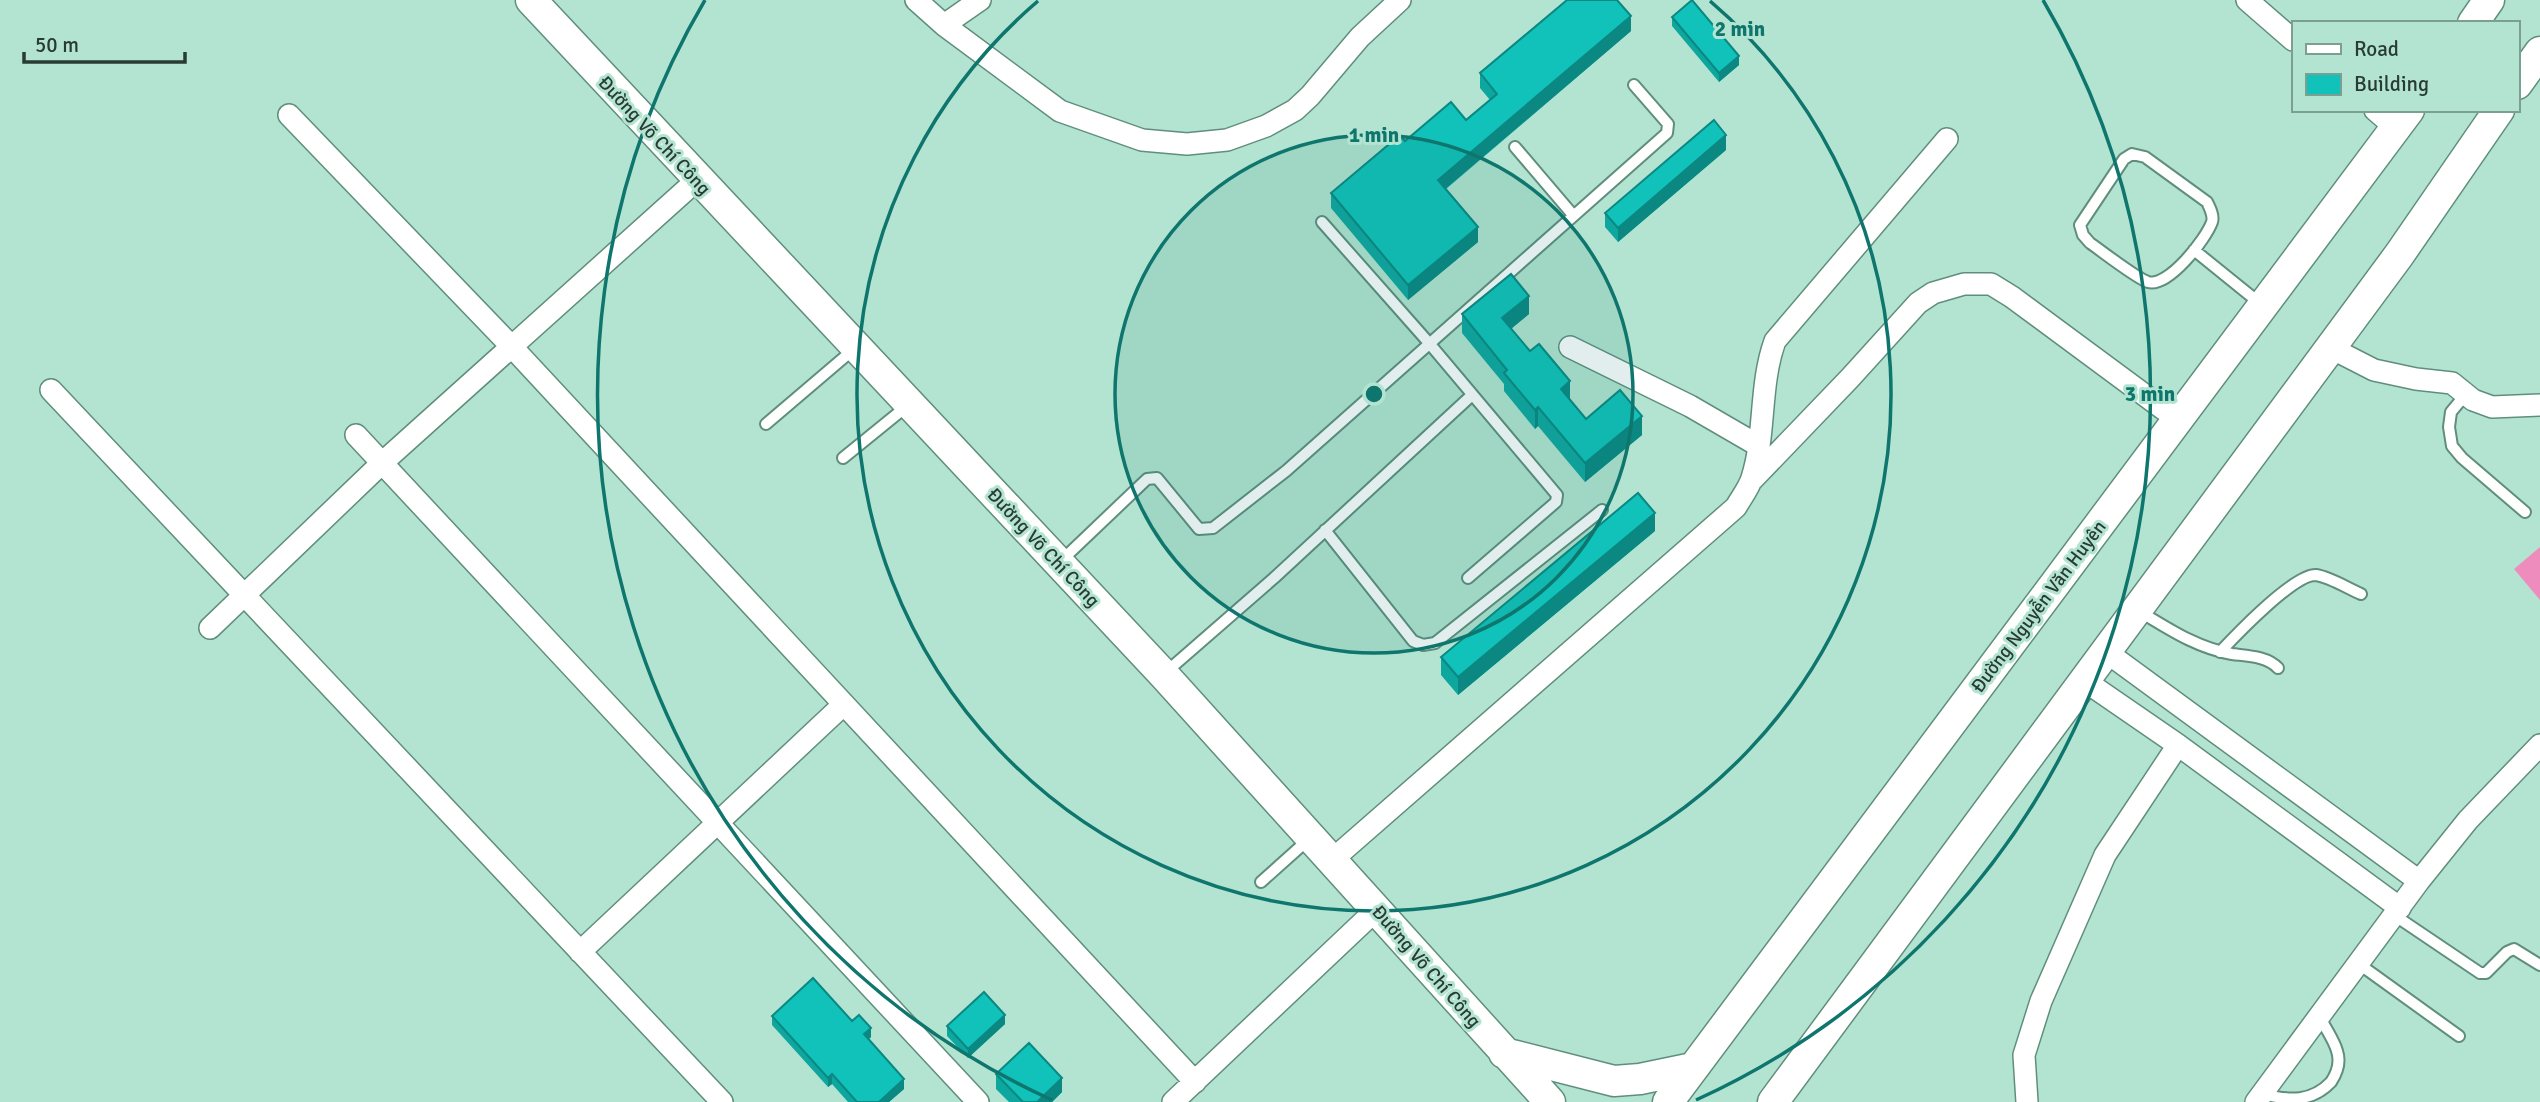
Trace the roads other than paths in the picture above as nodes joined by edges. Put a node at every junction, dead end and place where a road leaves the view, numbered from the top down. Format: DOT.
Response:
graph roads {
  1 [pos="531,0"];
  2 [pos="916,0"];
  3 [pos="980,0"];
  4 [pos="1400,0"];
  5 [pos="2247,0"];
  6 [pos="2489,0"];
  7 [pos="2474,21"];
  8 [pos="944,25"];
  9 [pos="2292,39"];
  10 [pos="1634,85"];
  11 [pos="2498,112"];
  12 [pos="289,115"];
  13 [pos="2393,116"];
  14 [pos="1947,139"];
  15 [pos="1515,147"];
  16 [pos="697,180"];
  17 [pos="1573,215"];
  18 [pos="1322,222"];
  19 [pos="2194,250"];
  20 [pos="2262,305"];
  21 [pos="1429,343"];
  22 [pos="512,347"];
  23 [pos="1570,347"];
  24 [pos="856,348"];
  25 [pos="2330,348"];
  26 [pos="51,390"];
  27 [pos="2466,394"];
  28 [pos="1472,395"];
  29 [pos="909,404"];
  30 [pos="2539,406"];
  31 [pos="2177,419"];
  32 [pos="766,424"];
  33 [pos="356,435"];
  34 [pos="1759,446"];
  35 [pos="842,458"];
  36 [pos="382,463"];
  37 [pos="1751,481"];
  38 [pos="1602,510"];
  39 [pos="2525,512"];
  40 [pos="1325,530"];
  41 [pos="1060,563"];
  42 [pos="1468,578"];
  43 [pos="2361,594"];
  44 [pos="244,595"];
  45 [pos="2136,609"];
  46 [pos="210,628"];
  47 [pos="2105,651"];
  48 [pos="2220,652"];
  49 [pos="2278,668"];
  50 [pos="1164,674"];
  51 [pos="2085,681"];
  52 [pos="843,705"];
  53 [pos="2540,745"];
  54 [pos="2178,746"];
  55 [pos="718,822"];
  56 [pos="1311,837"];
  57 [pos="1332,860"];
  58 [pos="2419,881"];
  59 [pos="1261,882"];
  60 [pos="1377,909"];
  61 [pos="2397,911"];
  62 [pos="580,952"];
  63 [pos="2359,964"];
  64 [pos="2540,965"];
  65 [pos="2320,1017"];
  66 [pos="2459,1037"];
  67 [pos="1504,1053"];
  68 [pos="1693,1068"];
  69 [pos="1195,1082"];
  70 [pos="2259,1098"];
  71 [pos="722,1102"];
  72 [pos="978,1102"];
  73 [pos="1173,1102"];
  74 [pos="1550,1102"];
  75 [pos="1668,1102"];
  76 [pos="1773,1102"];
  77 [pos="2027,1102"];
  1 -- 16 [label="street, Đường Võ Chí Công"];
  2 -- 8 [label="street"];
  3 -- 8 [label="street"];
  4 -- 8 [label="street"];
  5 -- 9 [label="street"];
  6 -- 7 [label="street"];
  10 -- 17 [label="lane"];
  11 -- 25 [label="street"];
  12 -- 22 [label="street"];
  13 -- 20 [label="street, Đường Nguyễn Văn Huyên"];
  14 -- 34 [label="street"];
  15 -- 17 [label="lane"];
  16 -- 22 [label="street"];
  16 -- 24 [label="street, Đường Võ Chí Công"];
  17 -- 21 [label="lane"];
  18 -- 21 [label="lane"];
  19 -- 19 [label="lane"];
  19 -- 20 [label="lane"];
  20 -- 31 [label="street, Đường Nguyễn Văn Huyên"];
  21 -- 28 [label="lane"];
  21 -- 41 [label="lane"];
  22 -- 36 [label="street"];
  22 -- 52 [label="street"];
  23 -- 34 [label="street"];
  24 -- 29 [label="street, Đường Võ Chí Công"];
  24 -- 32 [label="lane"];
  25 -- 27 [label="street"];
  25 -- 45 [label="street"];
  26 -- 44 [label="street"];
  27 -- 30 [label="street"];
  27 -- 39 [label="lane"];
  28 -- 40 [label="lane"];
  28 -- 42 [label="lane"];
  29 -- 35 [label="lane"];
  29 -- 41 [label="street, Đường Võ Chí Công"];
  31 -- 37 [label="street"];
  31 -- 68 [label="street, Đường Nguyễn Văn Huyên"];
  33 -- 36 [label="street"];
  34 -- 37 [label="street"];
  36 -- 44 [label="street"];
  36 -- 55 [label="street"];
  37 -- 57 [label="street"];
  38 -- 40 [label="lane"];
  40 -- 50 [label="lane"];
  41 -- 50 [label="street, Đường Võ Chí Công"];
  43 -- 48 [label="lane"];
  44 -- 46 [label="street"];
  44 -- 62 [label="street"];
  45 -- 47 [label="street"];
  45 -- 48 [label="lane"];
  47 -- 51 [label="street"];
  47 -- 58 [label="street"];
  48 -- 49 [label="lane"];
  50 -- 56 [label="street, Đường Võ Chí Công"];
  51 -- 54 [label="street"];
  51 -- 76 [label="street"];
  52 -- 55 [label="street"];
  52 -- 69 [label="street"];
  53 -- 58 [label="street"];
  54 -- 61 [label="street"];
  54 -- 77 [label="street"];
  55 -- 62 [label="street"];
  55 -- 72 [label="street"];
  56 -- 57 [label="street, Đường Võ Chí Công"];
  56 -- 59 [label="lane"];
  57 -- 60 [label="street, Đường Võ Chí Công"];
  58 -- 61 [label="street"];
  60 -- 67 [label="street, Đường Võ Chí Công"];
  60 -- 69 [label="street"];
  61 -- 63 [label="street"];
  61 -- 64 [label="lane"];
  62 -- 71 [label="street"];
  63 -- 65 [label="street"];
  63 -- 66 [label="lane"];
  65 -- 70 [label="street"];
  65 -- 70 [label="lane"];
  67 -- 68 [label="street"];
  67 -- 74 [label="street, Đường Võ Chí Công"];
  68 -- 75 [label="street, Đường Nguyễn Văn Huyên"];
  69 -- 73 [label="street"];
}
